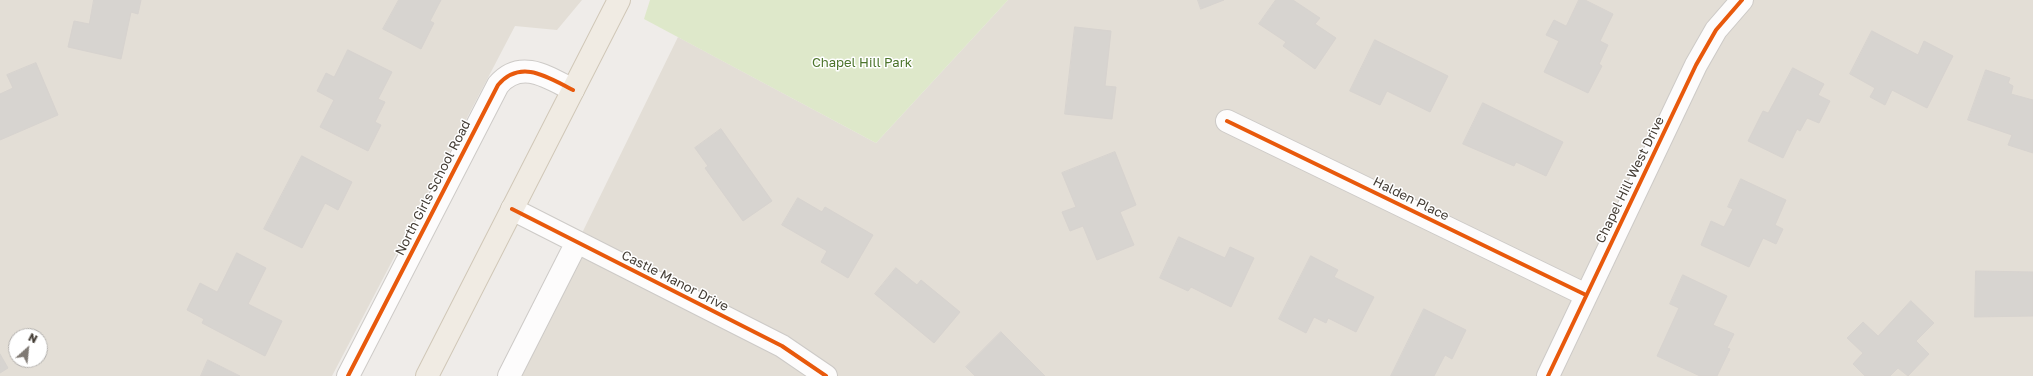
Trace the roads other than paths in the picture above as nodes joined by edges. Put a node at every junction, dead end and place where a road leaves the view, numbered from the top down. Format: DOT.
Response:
graph roads {
  1 [pos="619,0"];
  2 [pos="1742,0"];
  3 [pos="573,90"];
  4 [pos="1227,121"];
  5 [pos="512,209"];
  6 [pos="577,242"];
  7 [pos="1586,295"];
  8 [pos="348,376"];
  9 [pos="427,376"];
  10 [pos="509,376"];
  11 [pos="826,376"];
  12 [pos="1548,376"];
  1 -- 3 [label="main road"];
  2 -- 7 [label="street, Chapel Hill West Drive"];
  3 -- 5 [label="main road"];
  3 -- 8 [label="street, North Girls School Road"];
  4 -- 7 [label="street, Halden Place"];
  5 -- 6 [label="street, Castle Manor Drive"];
  5 -- 9 [label="main road"];
  6 -- 10 [label="street"];
  6 -- 11 [label="street, Castle Manor Drive"];
  7 -- 12 [label="street, Chapel Hill West Drive"];
}
